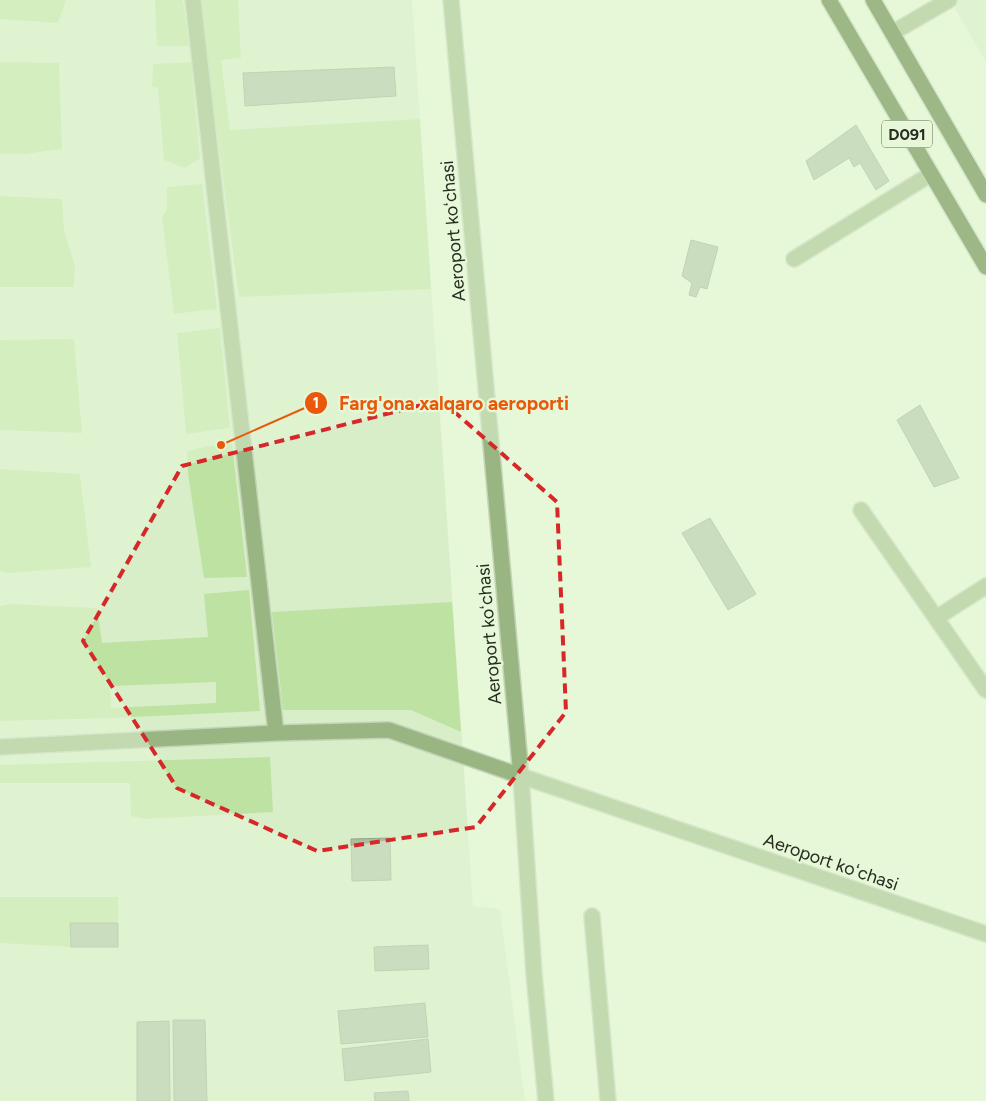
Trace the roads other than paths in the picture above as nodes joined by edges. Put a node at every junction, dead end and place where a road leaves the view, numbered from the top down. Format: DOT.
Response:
graph roads {
  1 [pos="193,0"];
  2 [pos="450,0"];
  3 [pos="829,0"];
  4 [pos="873,0"];
  5 [pos="949,0"];
  6 [pos="892,33"];
  7 [pos="931,174"];
  8 [pos="986,195"];
  9 [pos="794,259"];
  10 [pos="986,267"];
  11 [pos="861,510"];
  12 [pos="986,586"];
  13 [pos="936,618"];
  14 [pos="986,690"];
  15 [pos="276,733"];
  16 [pos="0,747"];
  17 [pos="521,776"];
  18 [pos="592,916"];
  19 [pos="986,934"];
  20 [pos="546,1101"];
  21 [pos="608,1101"];
  1 -- 15 [label="street"];
  2 -- 17 [label="street, Aeroport koʻchasi"];
  3 -- 7 [label="highway, D091"];
  4 -- 6 [label="highway, D091"];
  5 -- 6 [label="street"];
  6 -- 8 [label="highway, D091"];
  7 -- 9 [label="street"];
  7 -- 10 [label="highway, D091"];
  11 -- 13 [label="street"];
  12 -- 13 [label="street"];
  13 -- 14 [label="street"];
  15 -- 16 [label="street"];
  15 -- 17 [label="street"];
  17 -- 19 [label="street, Aeroport koʻchasi"];
  17 -- 20 [label="street"];
  18 -- 21 [label="street"];
}
